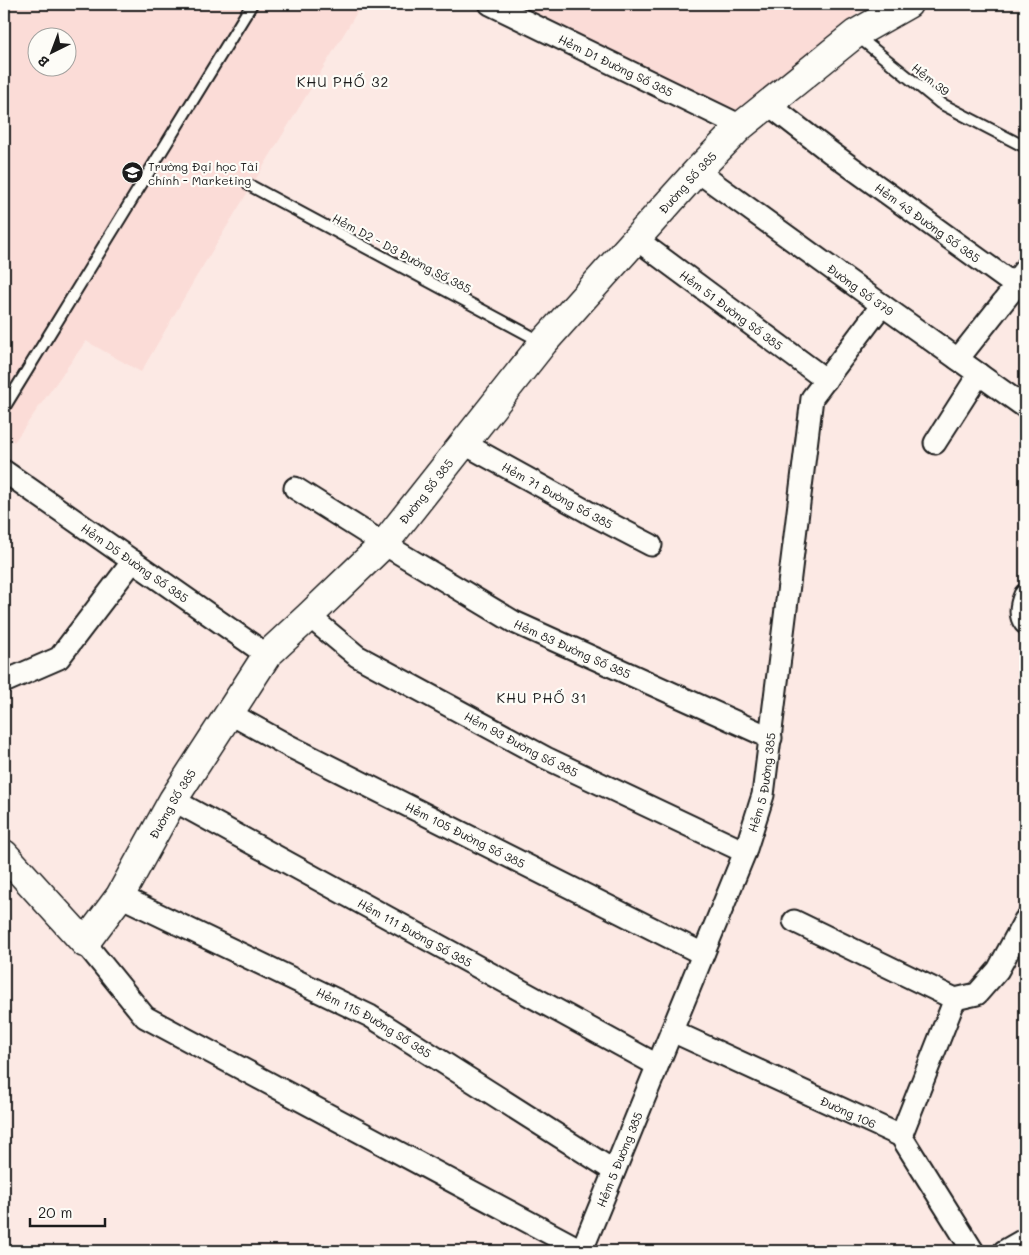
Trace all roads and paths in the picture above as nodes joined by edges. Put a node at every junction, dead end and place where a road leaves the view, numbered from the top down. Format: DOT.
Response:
graph roads {
  1 [pos="252,4"];
  2 [pos="490,4"];
  3 [pos="894,8"];
  4 [pos="855,34"];
  5 [pos="768,104"];
  6 [pos="740,126"];
  7 [pos="1025,146"];
  8 [pos="698,170"];
  9 [pos="249,185"];
  10 [pos="636,239"];
  11 [pos="1025,269"];
  12 [pos="1012,286"];
  13 [pos="882,305"];
  14 [pos="543,343"];
  15 [pos="958,359"];
  16 [pos="979,374"];
  17 [pos="826,380"];
  18 [pos="1025,407"];
  19 [pos="4,408"];
  20 [pos="463,443"];
  21 [pos="936,443"];
  22 [pos="4,471"];
  23 [pos="295,488"];
  24 [pos="384,544"];
  25 [pos="652,545"];
  26 [pos="133,561"];
  27 [pos="1025,596"];
  28 [pos="309,616"];
  29 [pos="1025,623"];
  30 [pos="268,655"];
  31 [pos="4,680"];
  32 [pos="229,713"];
  33 [pos="771,738"];
  34 [pos="173,800"];
  35 [pos="745,852"];
  36 [pos="4,854"];
  37 [pos="120,896"];
  38 [pos="1025,920"];
  39 [pos="794,921"];
  40 [pos="85,943"];
  41 [pos="704,954"];
  42 [pos="955,999"];
  43 [pos="672,1031"];
  44 [pos="657,1066"];
  45 [pos="901,1136"];
  46 [pos="614,1171"];
  47 [pos="1025,1239"];
  48 [pos="583,1251"];
  49 [pos="973,1251"];
  50 [pos="1004,1251"];
  1 -- 19 [label="lane"];
  2 -- 6 [label="street, Hẻm D1 Đường Số 385"];
  3 -- 4 [label="street, Đường Số 385"];
  4 -- 5 [label="street, Đường Số 385"];
  4 -- 7 [label="lane, Hẻm 39"];
  5 -- 6 [label="street, Đường Số 385"];
  5 -- 12 [label="street, Hẻm 43 Đường Số 385"];
  6 -- 8 [label="street, Đường Số 385"];
  8 -- 10 [label="street, Đường Số 385"];
  8 -- 13 [label="street, Đường Số 379"];
  9 -- 14 [label="lane, Hẻm D2 - D3 Đường Số 385"];
  10 -- 14 [label="street, Đường Số 385"];
  10 -- 17 [label="street, Hẻm 51 Đường Số 385"];
  11 -- 12 [label="street"];
  12 -- 15 [label="street"];
  13 -- 15 [label="street, Đường Số 379"];
  13 -- 17 [label="street, Hẻm 5 Đường 385"];
  14 -- 20 [label="street, Đường Số 385"];
  15 -- 16 [label="street, Đường Số 379"];
  16 -- 18 [label="street, Đường Số 379"];
  16 -- 21 [label="street"];
  17 -- 33 [label="street, Hẻm 5 Đường 385"];
  20 -- 24 [label="street, Đường Số 385"];
  20 -- 25 [label="street, Hẻm 71 Đường Số 385"];
  22 -- 26 [label="street, Hẻm D5 Đường Số 385"];
  23 -- 24 [label="street, Hẻm 83 Đường Số 385"];
  24 -- 28 [label="street, Đường Số 385"];
  24 -- 33 [label="street, Hẻm 83 Đường Số 385"];
  26 -- 30 [label="street, Hẻm D5 Đường Số 385"];
  26 -- 31 [label="street"];
  27 -- 29 [label="street"];
  28 -- 30 [label="street, Đường Số 385"];
  28 -- 35 [label="street, Hẻm 93 Đường Số 385"];
  30 -- 32 [label="street, Đường Số 385"];
  32 -- 34 [label="street, Đường Số 385"];
  32 -- 41 [label="street, Hẻm 105 Đường Số 385"];
  33 -- 35 [label="street, Hẻm 5 Đường 385"];
  34 -- 37 [label="street, Đường Số 385"];
  34 -- 44 [label="street, Hẻm 111 Đường Số 385"];
  35 -- 41 [label="street, Hẻm 5 Đường 385"];
  36 -- 40 [label="street"];
  37 -- 40 [label="street, Đường Số 385"];
  37 -- 46 [label="street, Hẻm 115 Đường Số 385"];
  38 -- 42 [label="street"];
  39 -- 42 [label="street"];
  40 -- 48 [label="street"];
  41 -- 43 [label="street, Hẻm 5 Đường 385"];
  42 -- 45 [label="street"];
  43 -- 44 [label="street, Hẻm 5 Đường 385"];
  43 -- 45 [label="street, Đường 106"];
  44 -- 46 [label="street, Hẻm 5 Đường 385"];
  45 -- 49 [label="street"];
  46 -- 48 [label="street, Hẻm 5 Đường 385"];
  47 -- 50 [label="street"];
}
